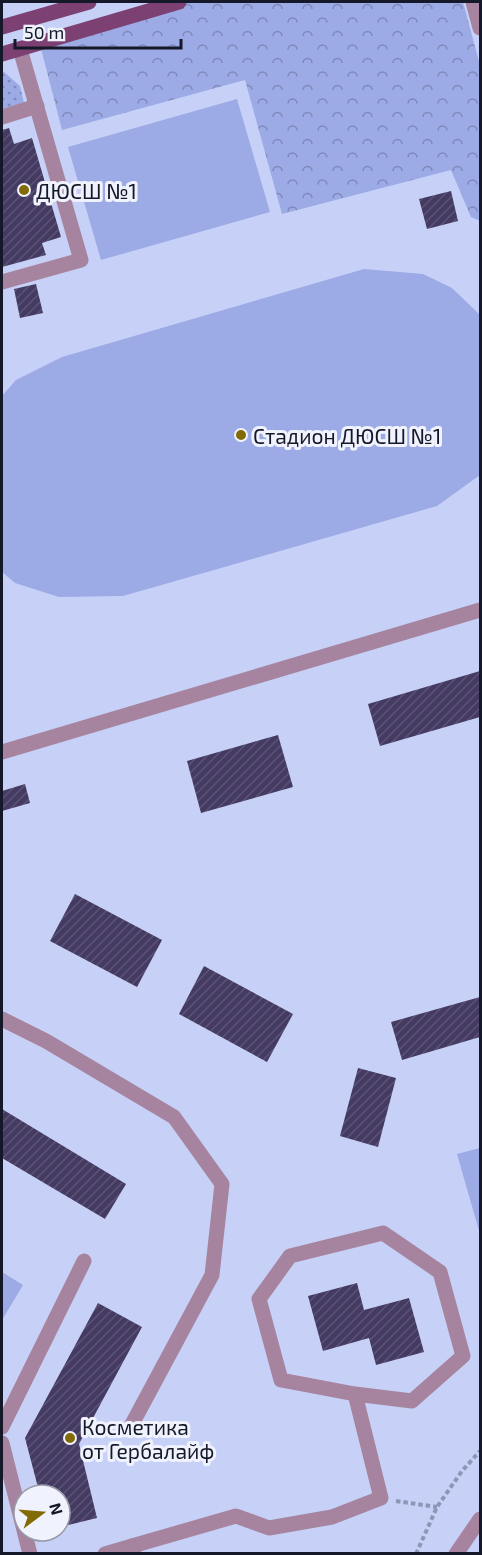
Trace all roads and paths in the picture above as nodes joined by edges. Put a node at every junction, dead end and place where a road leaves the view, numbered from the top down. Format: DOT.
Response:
graph roads {
  1 [pos="89,2"];
  2 [pos="179,2"];
  3 [pos="473,2"];
  4 [pos="2,27"];
  5 [pos="480,28"];
  6 [pos="20,49"];
  7 [pos="2,54"];
  8 [pos="37,106"];
  9 [pos="2,117"];
  10 [pos="2,282"];
  11 [pos="480,610"];
  12 [pos="2,752"];
  13 [pos="2,1019"];
  14 [pos="84,1261"];
  15 [pos="355,1394"];
  16 [pos="131,1426"];
  17 [pos="2,1427"];
  18 [pos="2,1443"];
  19 [pos="480,1451"];
  20 [pos="381,1498"];
  21 [pos="437,1507"];
  22 [pos="480,1519"];
  23 [pos="133,1550"];
  24 [pos="30,1554"];
  25 [pos="105,1554"];
  26 [pos="416,1554"];
  27 [pos="456,1554"];
  1 -- 4 [label="main road"];
  2 -- 6 [label="main road"];
  3 -- 5 [label="street"];
  6 -- 7 [label="main road"];
  6 -- 8 [label="street"];
  8 -- 9 [label="street"];
  8 -- 10 [label="street"];
  11 -- 12 [label="street"];
  13 -- 16 [label="street"];
  14 -- 17 [label="street"];
  15 -- 15 [label="street"];
  15 -- 20 [label="street"];
  18 -- 24 [label="street"];
  19 -- 21 [label="path"];
  20 -- 21 [label="path"];
  20 -- 23 [label="street"];
  21 -- 26 [label="path"];
  22 -- 27 [label="street"];
  23 -- 25 [label="street"];
}
